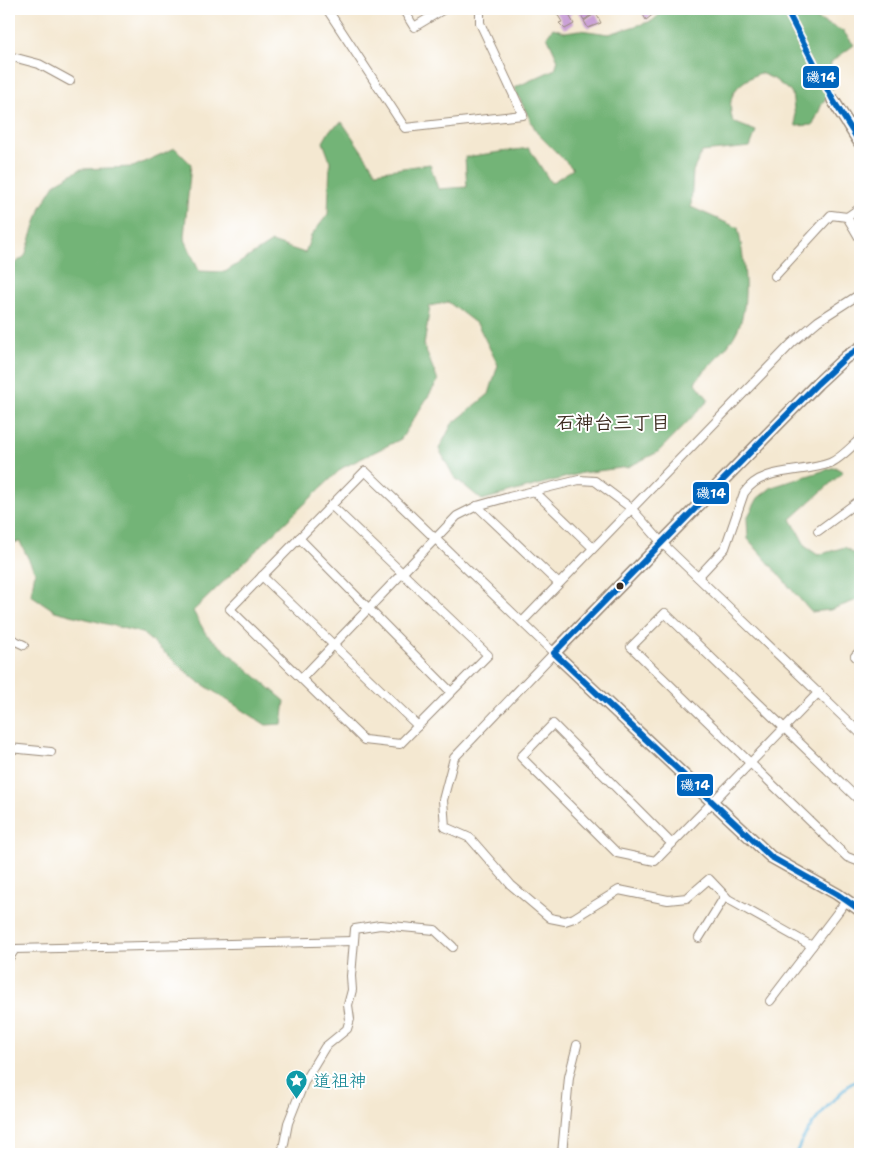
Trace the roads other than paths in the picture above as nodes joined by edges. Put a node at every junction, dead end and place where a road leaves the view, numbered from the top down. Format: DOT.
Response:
graph roads {
  1 [pos="111,9"];
  2 [pos="120,9"];
  3 [pos="327,9"];
  4 [pos="402,9"];
  5 [pos="444,9"];
  6 [pos="480,9"];
  7 [pos="9,56"];
  8 [pos="70,81"];
  9 [pos="833,100"];
  10 [pos="860,143"];
  11 [pos="860,208"];
  12 [pos="847,217"];
  13 [pos="860,239"];
  14 [pos="775,276"];
  15 [pos="860,294"];
  16 [pos="860,348"];
  17 [pos="859,444"];
  18 [pos="534,491"];
  19 [pos="860,500"];
  20 [pos="331,505"];
  21 [pos="477,506"];
  22 [pos="631,508"];
  23 [pos="818,531"];
  24 [pos="299,538"];
  25 [pos="436,538"];
  26 [pos="662,543"];
  27 [pos="593,548"];
  28 [pos="402,573"];
  29 [pos="262,576"];
  30 [pos="698,576"];
  31 [pos="558,583"];
  32 [pos="370,609"];
  33 [pos="522,622"];
  34 [pos="9,638"];
  35 [pos="24,645"];
  36 [pos="335,645"];
  37 [pos="860,651"];
  38 [pos="554,653"];
  39 [pos="860,661"];
  40 [pos="302,678"];
  41 [pos="452,692"];
  42 [pos="819,692"];
  43 [pos="418,726"];
  44 [pos="783,729"];
  45 [pos="860,733"];
  46 [pos="9,748"];
  47 [pos="51,752"];
  48 [pos="750,764"];
  49 [pos="860,801"];
  50 [pos="712,803"];
  51 [pos="672,844"];
  52 [pos="860,862"];
  53 [pos="725,896"];
  54 [pos="847,900"];
  55 [pos="860,910"];
  56 [pos="699,938"];
  57 [pos="353,941"];
  58 [pos="12,946"];
  59 [pos="812,946"];
  60 [pos="453,947"];
  61 [pos="9,958"];
  62 [pos="770,1001"];
  63 [pos="577,1045"];
  64 [pos="282,1154"];
  65 [pos="562,1154"];
  1 -- 2 [label="street"];
  3 -- 6 [label="street"];
  4 -- 5 [label="street"];
  7 -- 8 [label="street"];
  9 -- 10 [label="street"];
  11 -- 12 [label="street"];
  12 -- 13 [label="street"];
  12 -- 14 [label="street"];
  15 -- 22 [label="street"];
  16 -- 26 [label="street"];
  17 -- 30 [label="street"];
  18 -- 21 [label="street"];
  18 -- 22 [label="street"];
  18 -- 27 [label="street"];
  19 -- 23 [label="street"];
  20 -- 24 [label="street"];
  20 -- 25 [label="street"];
  20 -- 28 [label="street"];
  21 -- 25 [label="street"];
  21 -- 31 [label="street"];
  22 -- 26 [label="street"];
  22 -- 27 [label="street"];
  24 -- 29 [label="street"];
  24 -- 32 [label="street"];
  25 -- 28 [label="street"];
  25 -- 33 [label="street"];
  26 -- 30 [label="street"];
  26 -- 38 [label="street"];
  27 -- 31 [label="street"];
  28 -- 32 [label="street"];
  28 -- 41 [label="street"];
  29 -- 36 [label="street"];
  29 -- 40 [label="street"];
  30 -- 42 [label="street"];
  31 -- 33 [label="street"];
  32 -- 36 [label="street"];
  32 -- 41 [label="street"];
  33 -- 38 [label="street"];
  34 -- 35 [label="street"];
  36 -- 40 [label="street"];
  36 -- 43 [label="street"];
  37 -- 39 [label="street"];
  38 -- 50 [label="street"];
  38 -- 53 [label="street"];
  40 -- 43 [label="street"];
  41 -- 43 [label="street"];
  42 -- 44 [label="street"];
  42 -- 45 [label="street"];
  44 -- 48 [label="street"];
  44 -- 48 [label="street"];
  44 -- 49 [label="street"];
  46 -- 47 [label="street"];
  48 -- 50 [label="street"];
  48 -- 52 [label="street"];
  50 -- 51 [label="street"];
  50 -- 54 [label="street"];
  51 -- 51 [label="street"];
  53 -- 56 [label="street"];
  53 -- 59 [label="street"];
  54 -- 55 [label="street"];
  54 -- 59 [label="street"];
  57 -- 58 [label="street"];
  57 -- 60 [label="street"];
  57 -- 64 [label="street"];
  58 -- 61 [label="street"];
  59 -- 62 [label="street"];
  63 -- 65 [label="street"];
}
